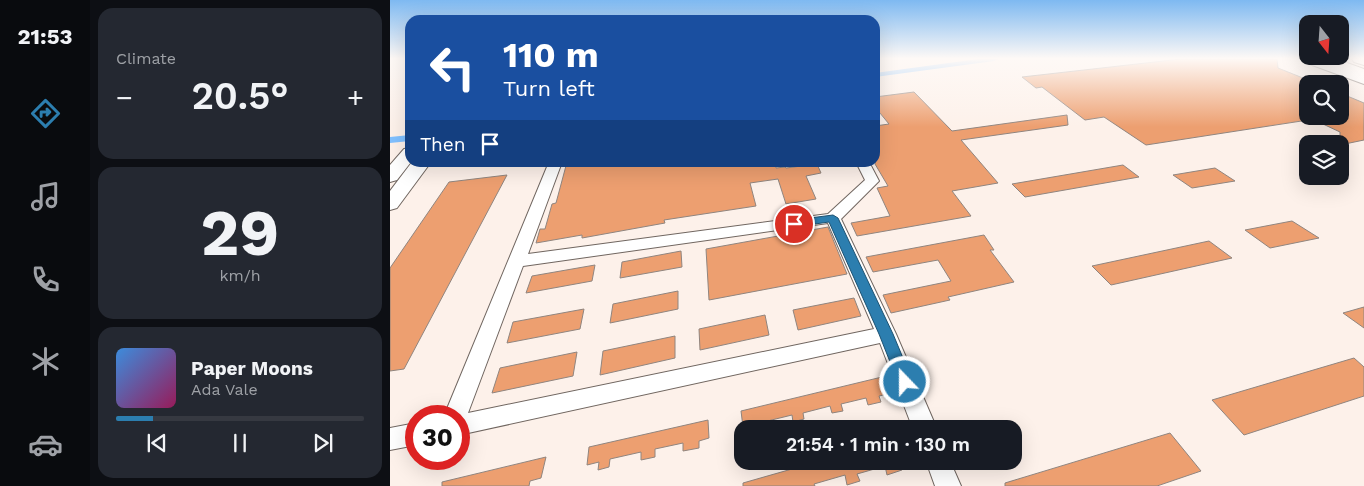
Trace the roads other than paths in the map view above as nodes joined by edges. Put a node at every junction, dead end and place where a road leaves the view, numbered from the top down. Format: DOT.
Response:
graph roads {
  1 [pos="405,159"];
  2 [pos="418,167"];
  3 [pos="554,167"];
  4 [pos="865,167"];
  5 [pos="390,176"];
  6 [pos="390,204"];
  7 [pos="833,218"];
  8 [pos="518,261"];
  9 [pos="886,334"];
  10 [pos="459,405"];
  11 [pos="921,420"];
  12 [pos="470,423"];
  13 [pos="405,437"];
  14 [pos="390,440"];
  15 [pos="942,470"];
  16 [pos="948,486"];
  1 -- 5 [label="main road"];
  2 -- 6 [label="main road"];
  3 -- 8 [label="street"];
  4 -- 7 [label="street"];
  7 -- 8 [label="street"];
  7 -- 9 [label="street"];
  8 -- 10 [label="street"];
  9 -- 11 [label="street"];
  9 -- 12 [label="street"];
  13 -- 14 [label="street"];
  15 -- 16 [label="street"];
}
